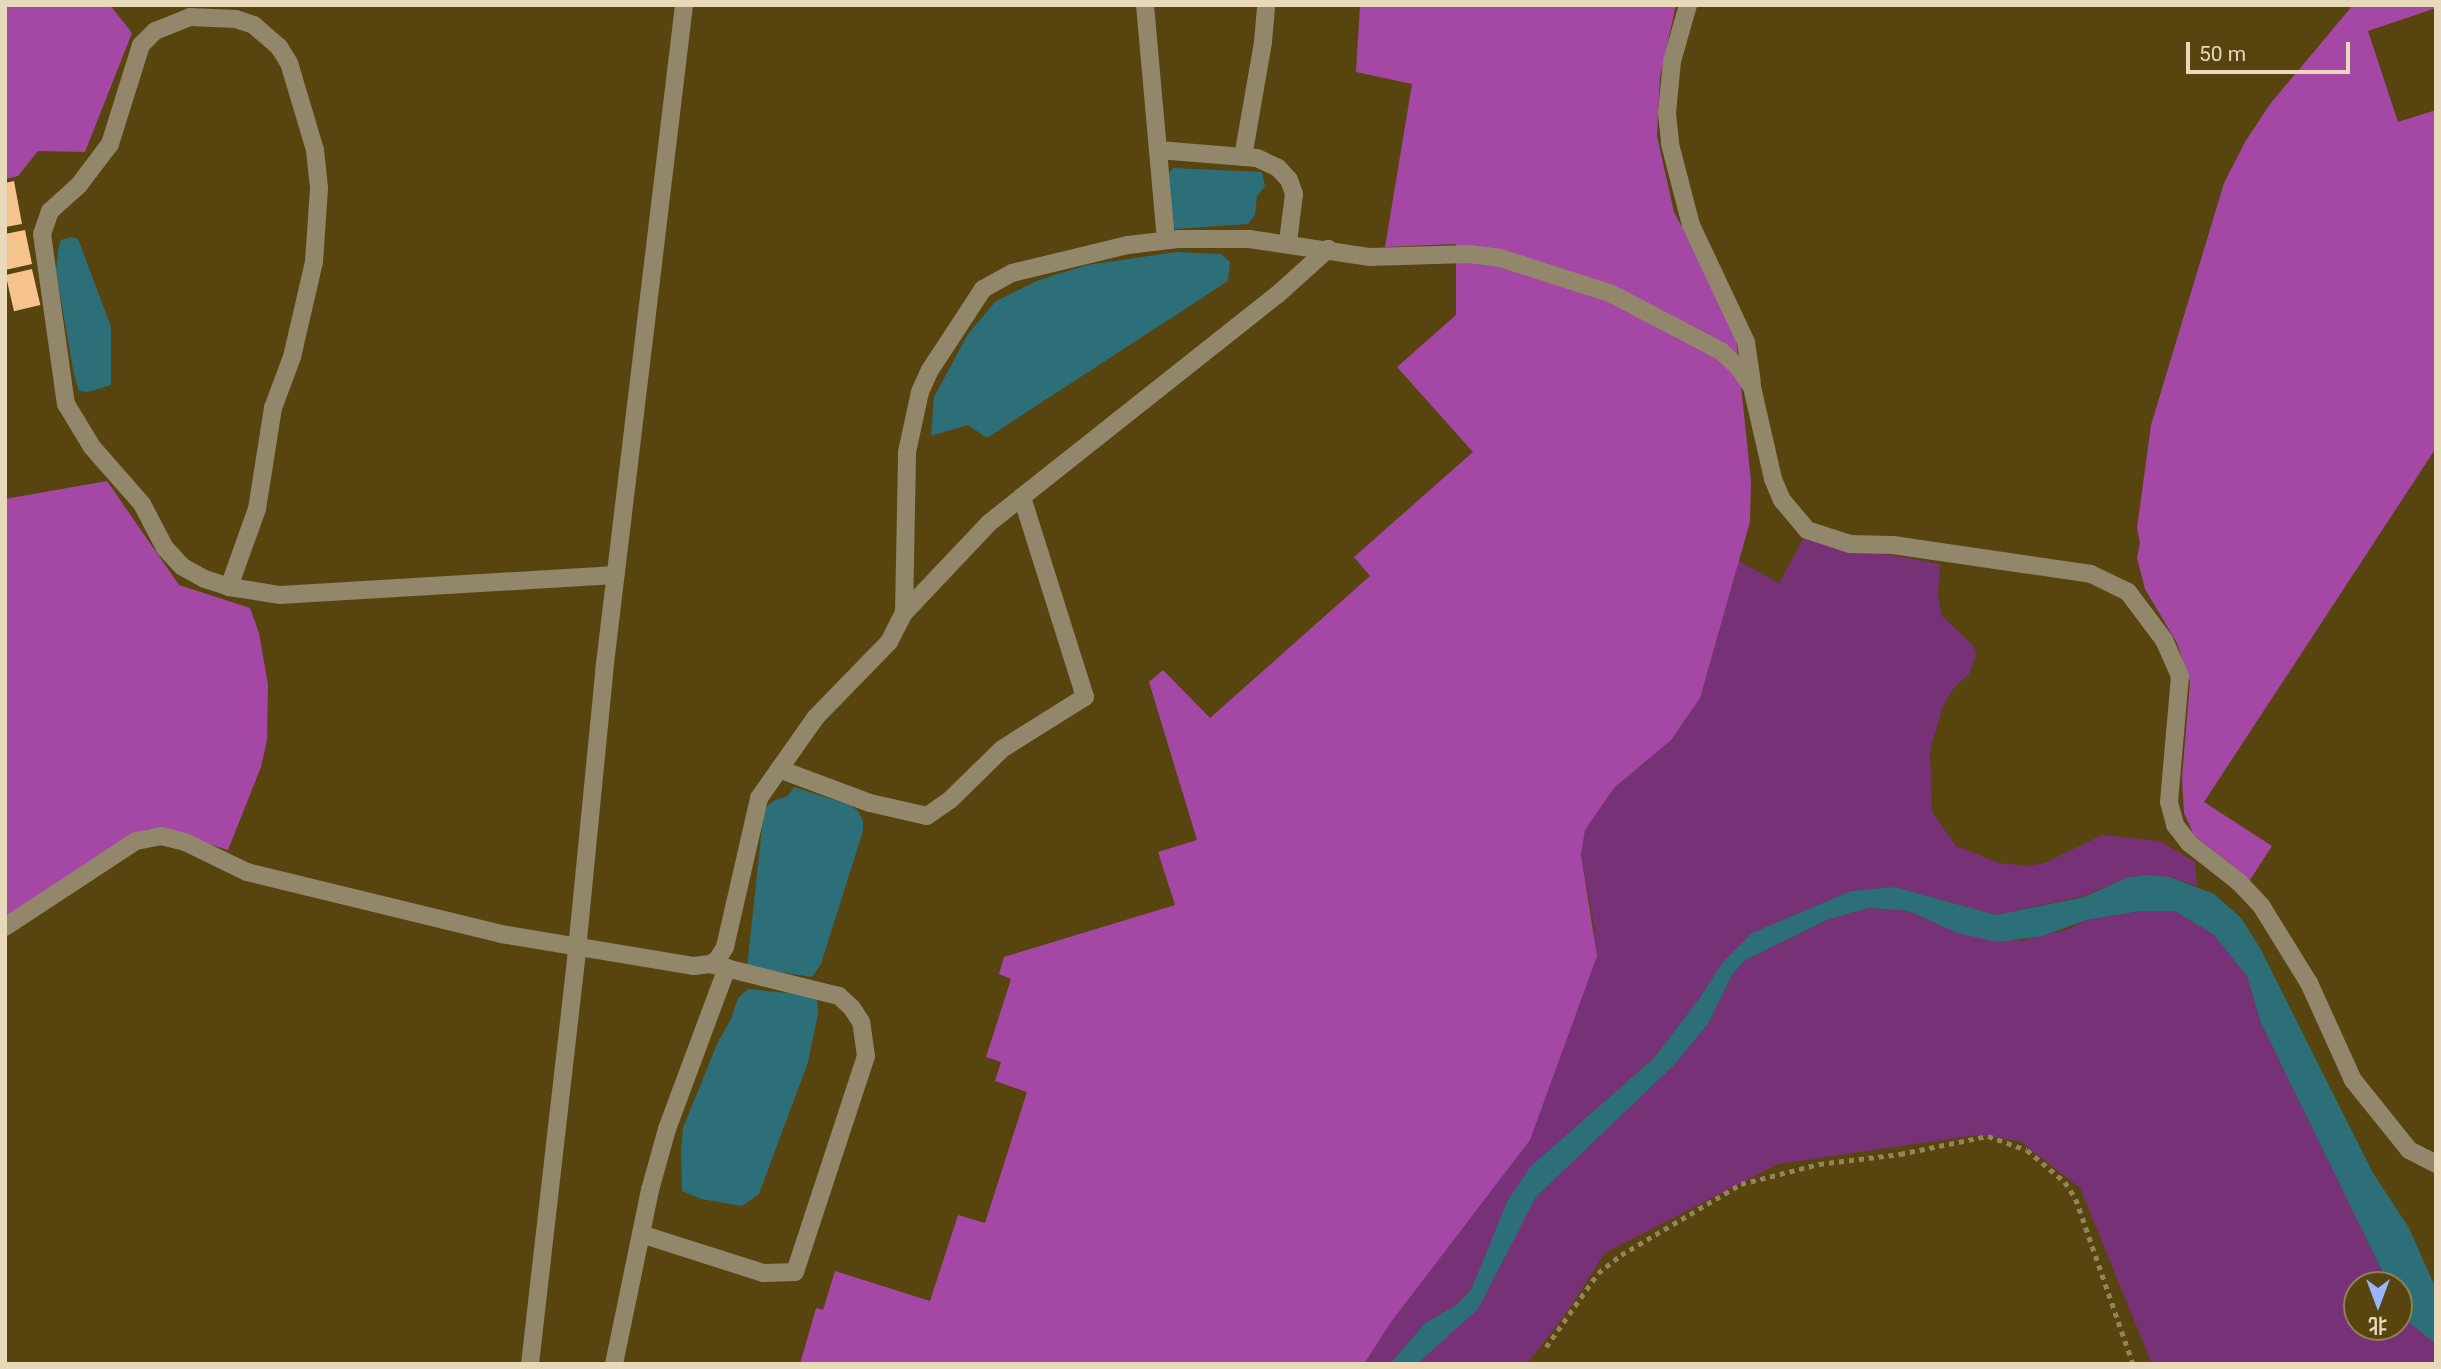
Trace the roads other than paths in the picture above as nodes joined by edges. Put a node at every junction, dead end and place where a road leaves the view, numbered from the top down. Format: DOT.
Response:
graph roads {
  1 [pos="684,5"];
  2 [pos="1145,5"];
  3 [pos="1266,5"];
  4 [pos="1688,5"];
  5 [pos="1158,150"];
  6 [pos="1243,157"];
  7 [pos="1166,240"];
  8 [pos="1288,242"];
  9 [pos="1328,249"];
  10 [pos="1752,387"];
  11 [pos="1022,497"];
  12 [pos="615,575"];
  13 [pos="229,587"];
  14 [pos="904,613"];
  15 [pos="779,769"];
  16 [pos="5,927"];
  17 [pos="577,947"];
  18 [pos="719,966"];
  19 [pos="2434,1169"];
  20 [pos="641,1234"];
  21 [pos="530,1364"];
  22 [pos="614,1364"];
  1 -- 12 [label="street"];
  2 -- 5 [label="street"];
  3 -- 6 [label="street"];
  4 -- 10 [label="street"];
  5 -- 6 [label="street"];
  5 -- 7 [label="street"];
  6 -- 8 [label="street"];
  7 -- 8 [label="street"];
  7 -- 14 [label="street"];
  8 -- 9 [label="street"];
  9 -- 10 [label="street"];
  9 -- 11 [label="street"];
  10 -- 19 [label="street"];
  11 -- 14 [label="street"];
  11 -- 15 [label="street"];
  12 -- 13 [label="street"];
  12 -- 17 [label="street"];
  13 -- 13 [label="street"];
  14 -- 15 [label="street"];
  15 -- 18 [label="street"];
  16 -- 17 [label="street"];
  17 -- 18 [label="street"];
  17 -- 21 [label="street"];
  18 -- 20 [label="street"];
  18 -- 20 [label="street"];
  20 -- 22 [label="street"];
}
